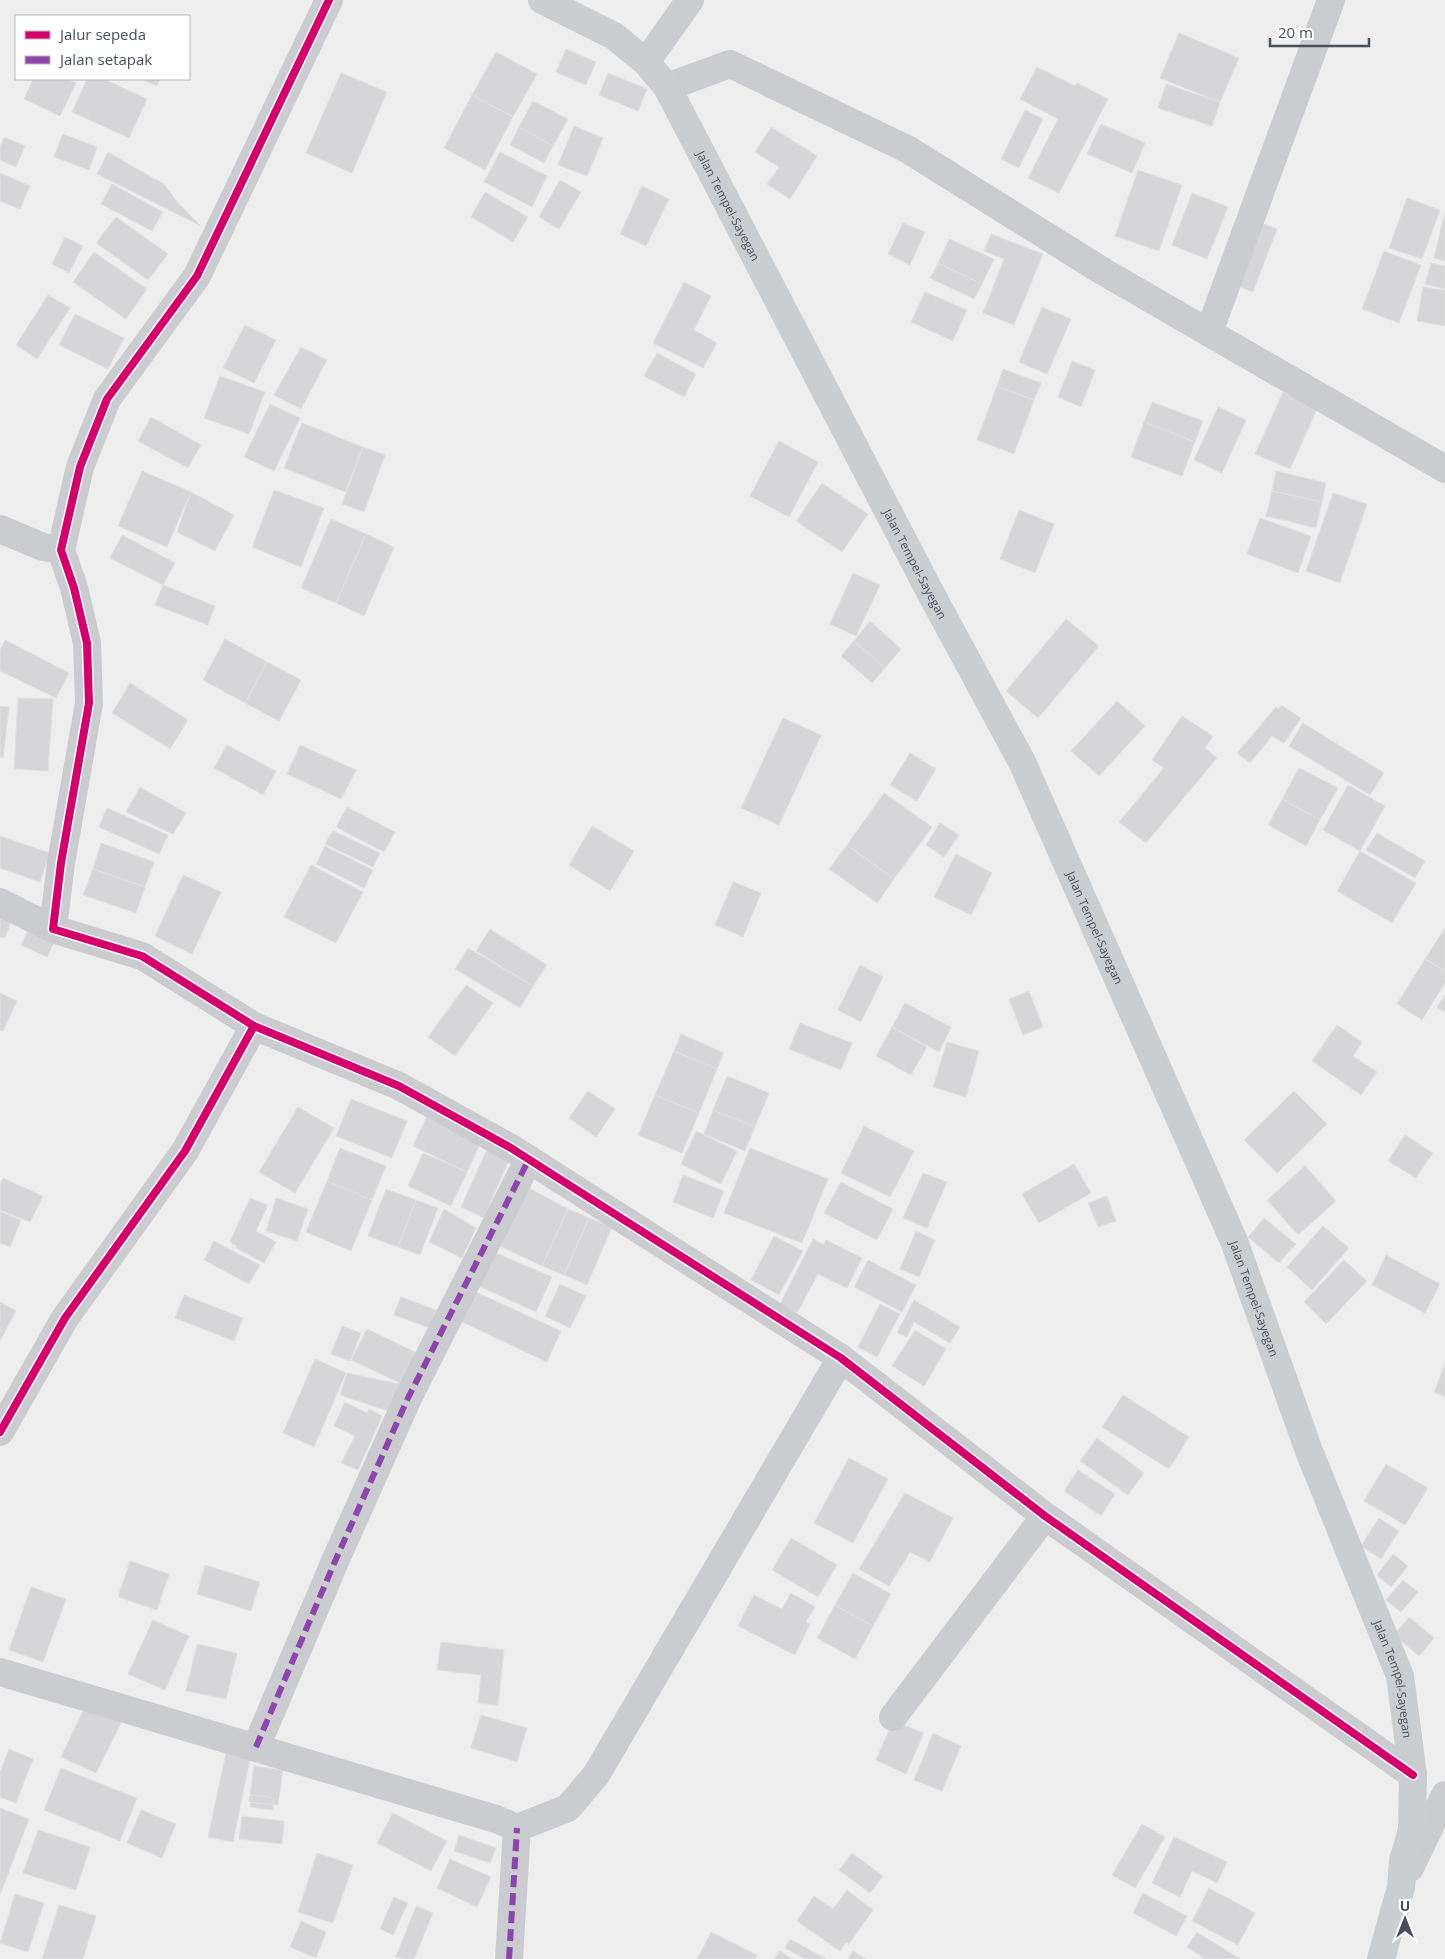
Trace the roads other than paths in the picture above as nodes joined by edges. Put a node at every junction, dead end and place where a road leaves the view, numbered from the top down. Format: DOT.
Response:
graph roads {
  1 [pos="329,0"];
  2 [pos="542,0"];
  3 [pos="690,0"];
  4 [pos="1331,0"];
  5 [pos="646,62"];
  6 [pos="667,87"];
  7 [pos="1209,332"];
  8 [pos="1445,468"];
  9 [pos="0,529"];
  10 [pos="61,550"];
  11 [pos="0,902"];
  12 [pos="52,929"];
  13 [pos="254,1026"];
  14 [pos="529,1159"];
  15 [pos="841,1358"];
  16 [pos="0,1432"];
  17 [pos="1045,1516"];
  18 [pos="0,1672"];
  19 [pos="893,1717"];
  20 [pos="256,1747"];
  21 [pos="1413,1775"];
  22 [pos="1445,1796"];
  23 [pos="517,1828"];
  24 [pos="1401,1887"];
  25 [pos="509,1959"];
  26 [pos="1381,1959"];
  1 -- 10 [label="street"];
  2 -- 5 [label="main road, Jalan Tempel-Sayegan"];
  3 -- 5 [label="street"];
  4 -- 7 [label="street"];
  5 -- 6 [label="main road, Jalan Tempel-Sayegan"];
  6 -- 7 [label="street"];
  6 -- 21 [label="main road, Jalan Tempel-Sayegan"];
  7 -- 8 [label="street"];
  9 -- 10 [label="street"];
  10 -- 12 [label="street"];
  11 -- 12 [label="street"];
  12 -- 13 [label="street"];
  13 -- 14 [label="street"];
  13 -- 16 [label="street"];
  14 -- 15 [label="street"];
  14 -- 20 [label="street"];
  15 -- 17 [label="street"];
  15 -- 23 [label="street"];
  17 -- 19 [label="street"];
  17 -- 21 [label="street"];
  18 -- 20 [label="street"];
  20 -- 23 [label="street"];
  21 -- 24 [label="main road, Jalan Tempel-Sayegan"];
  22 -- 24 [label="street"];
  23 -- 25 [label="street"];
  24 -- 26 [label="main road, Jalan Tempel-Sayegan"];
}
